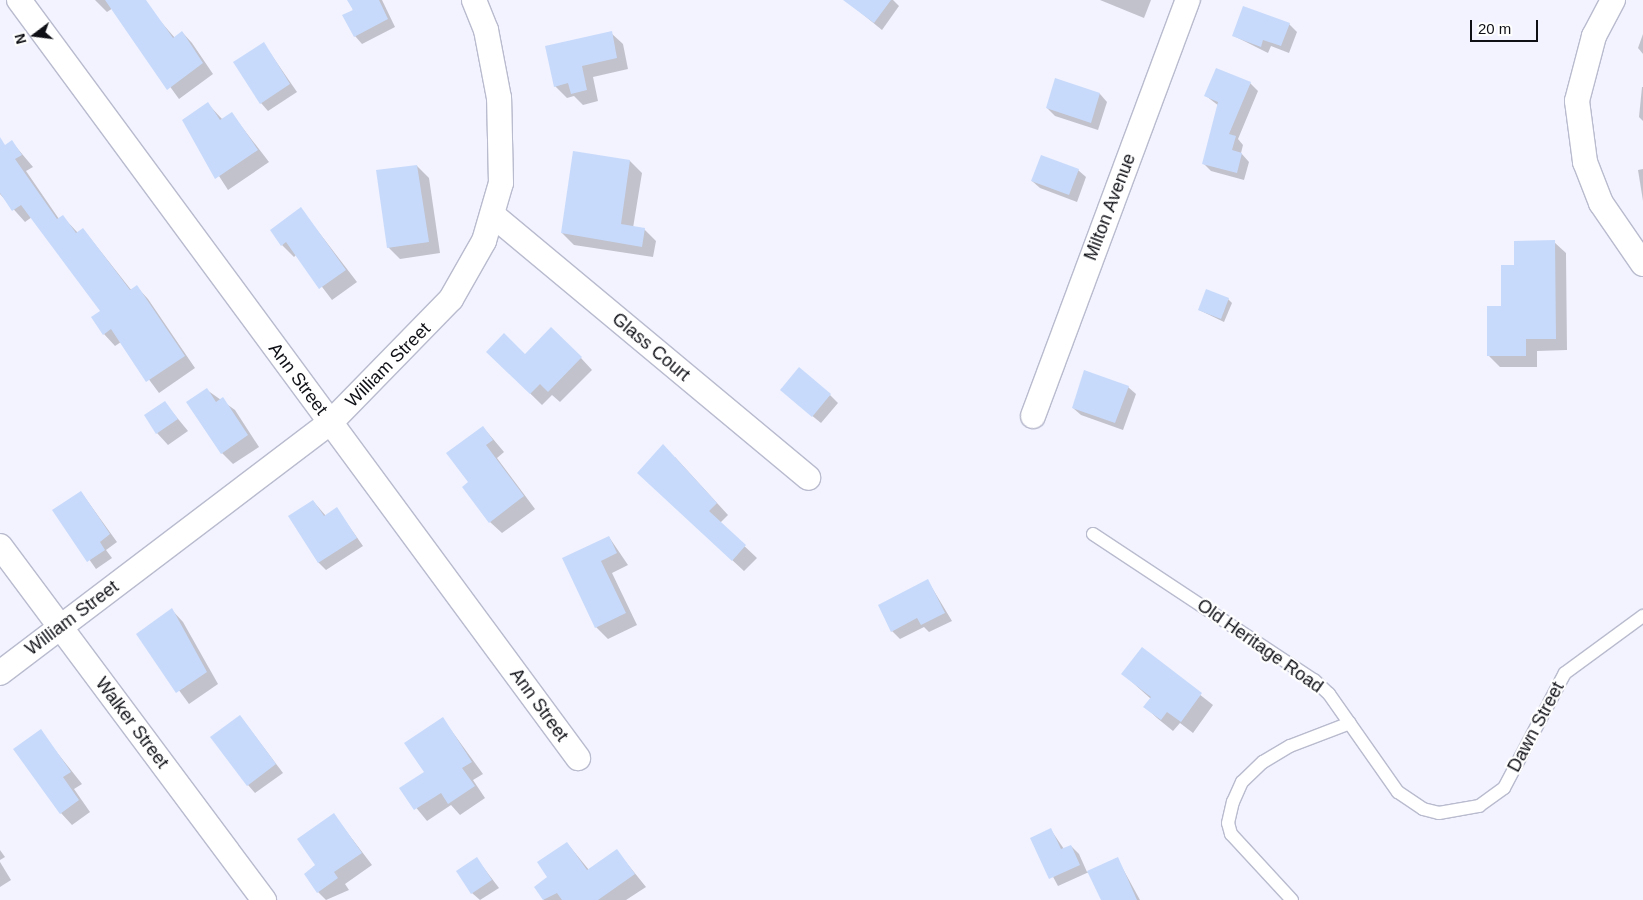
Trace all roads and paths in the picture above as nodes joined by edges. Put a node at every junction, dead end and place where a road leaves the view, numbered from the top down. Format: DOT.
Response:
graph roads {
  1 [pos="19,0"];
  2 [pos="474,0"];
  3 [pos="1188,0"];
  4 [pos="1614,0"];
  5 [pos="494,216"];
  6 [pos="1643,264"];
  7 [pos="1033,416"];
  8 [pos="331,422"];
  9 [pos="808,478"];
  10 [pos="1093,534"];
  11 [pos="0,546"];
  12 [pos="1643,616"];
  13 [pos="60,627"];
  14 [pos="0,673"];
  15 [pos="1350,723"];
  16 [pos="578,758"];
  17 [pos="1504,788"];
  18 [pos="264,900"];
  19 [pos="1292,900"];
  1 -- 8 [label="street, Ann Street"];
  2 -- 5 [label="street, William Street"];
  3 -- 7 [label="street, Milton Avenue"];
  4 -- 6 [label="street"];
  5 -- 8 [label="street, William Street"];
  5 -- 9 [label="street, Glass Court"];
  8 -- 13 [label="street, William Street"];
  8 -- 16 [label="street, Ann Street"];
  10 -- 15 [label="lane, Old Heritage Road"];
  11 -- 13 [label="street, Walker Street"];
  12 -- 17 [label="lane, Dawn Street"];
  13 -- 14 [label="street, William Street"];
  13 -- 18 [label="street, Walker Street"];
  15 -- 17 [label="lane, Old Heritage Road"];
  15 -- 19 [label="lane"];
}
